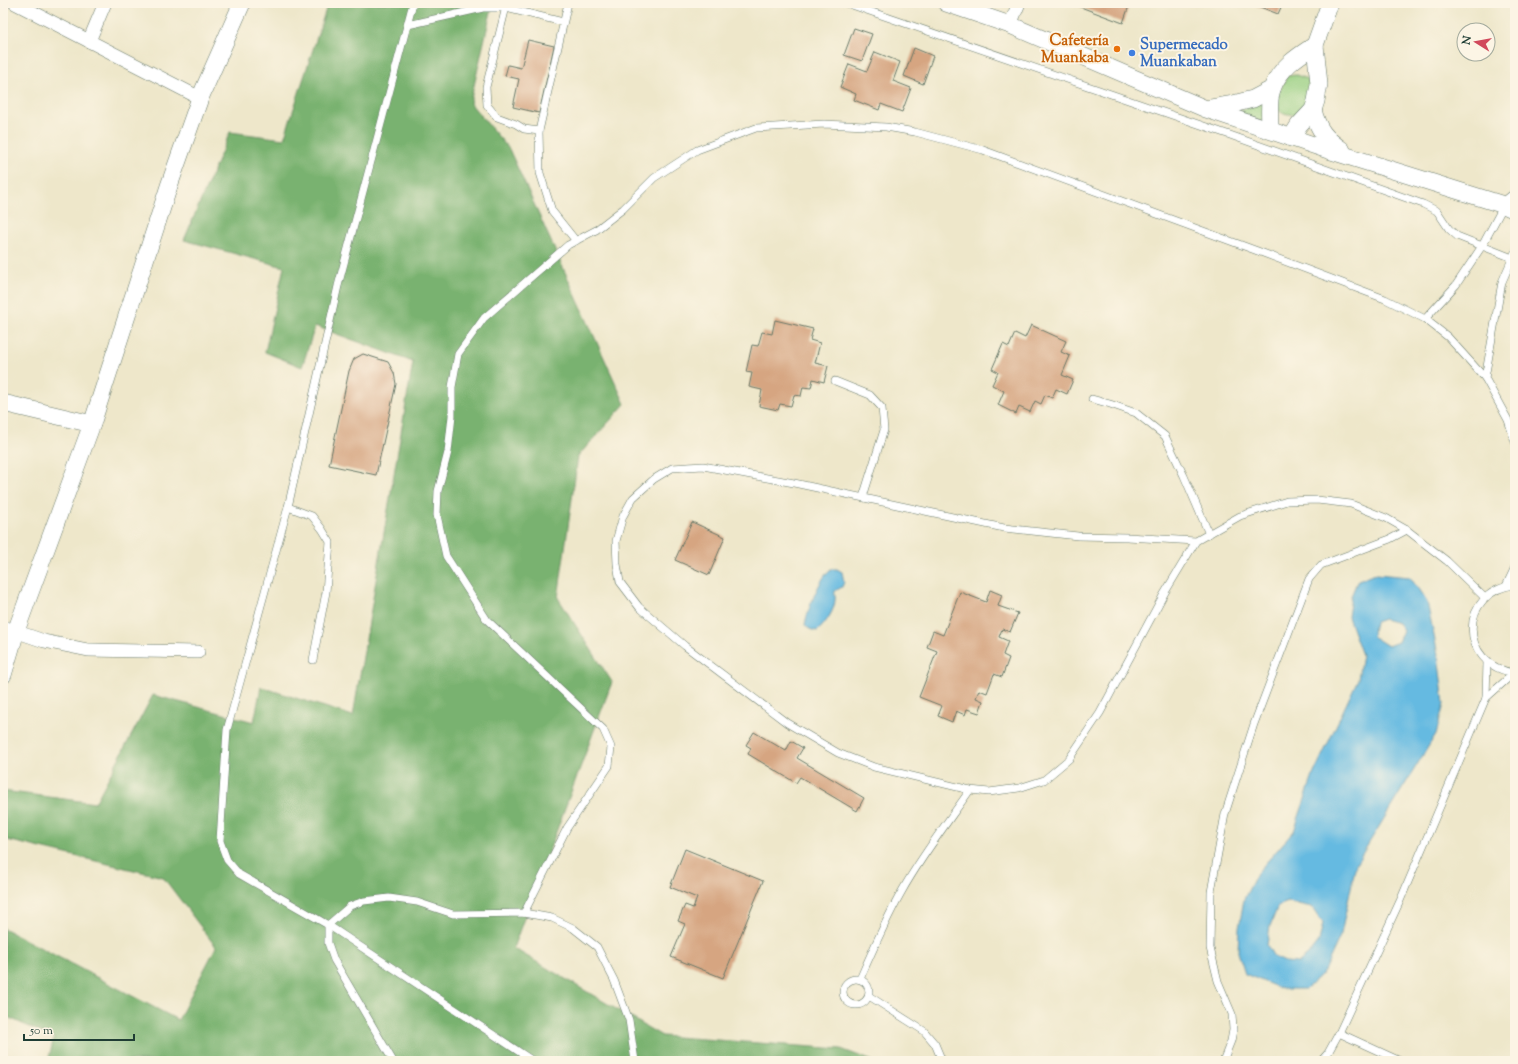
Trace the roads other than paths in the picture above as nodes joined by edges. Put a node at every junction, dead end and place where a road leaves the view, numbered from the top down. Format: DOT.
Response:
graph roads {
  1 [pos="15,3"];
  2 [pos="105,3"];
  3 [pos="242,3"];
  4 [pos="413,3"];
  5 [pos="568,3"];
  6 [pos="846,3"];
  7 [pos="946,3"];
  8 [pos="1019,3"];
  9 [pos="1330,3"];
  10 [pos="507,5"];
  11 [pos="563,22"];
  12 [pos="408,25"];
  13 [pos="1010,25"];
  14 [pos="89,41"];
  15 [pos="1315,45"];
  16 [pos="1272,89"];
  17 [pos="200,98"];
  18 [pos="1206,109"];
  19 [pos="1313,110"];
  20 [pos="1270,129"];
  21 [pos="539,131"];
  22 [pos="1291,138"];
  23 [pos="1352,157"];
  24 [pos="1511,204"];
  25 [pos="576,241"];
  26 [pos="1482,246"];
  27 [pos="1514,256"];
  28 [pos="1425,319"];
  29 [pos="1485,378"];
  30 [pos="836,381"];
  31 [pos="1092,399"];
  32 [pos="3,402"];
  33 [pos="92,424"];
  34 [pos="1515,442"];
  35 [pos="863,497"];
  36 [pos="288,507"];
  37 [pos="1407,530"];
  38 [pos="1209,534"];
  39 [pos="1196,541"];
  40 [pos="1515,567"];
  41 [pos="1515,585"];
  42 [pos="1506,586"];
  43 [pos="1485,598"];
  44 [pos="10,629"];
  45 [pos="198,652"];
  46 [pos="313,660"];
  47 [pos="1487,662"];
  48 [pos="1515,673"];
  49 [pos="3,675"];
  50 [pos="1486,698"];
  51 [pos="970,790"];
  52 [pos="524,913"];
  53 [pos="328,925"];
  54 [pos="860,979"];
  55 [pos="869,996"];
  56 [pos="1339,1032"];
  57 [pos="393,1061"];
  58 [pos="533,1061"];
  59 [pos="635,1061"];
  60 [pos="942,1061"];
  61 [pos="1222,1061"];
  62 [pos="1322,1061"];
  63 [pos="1400,1061"];
  1 -- 14 [label="street"];
  2 -- 14 [label="street"];
  3 -- 17 [label="street"];
  4 -- 12 [label="lane"];
  5 -- 11 [label="lane"];
  6 -- 26 [label="lane"];
  7 -- 13 [label="street"];
  8 -- 13 [label="street"];
  9 -- 15 [label="street"];
  10 -- 11 [label="lane"];
  10 -- 12 [label="lane"];
  10 -- 21 [label="lane"];
  11 -- 21 [label="lane"];
  12 -- 36 [label="lane"];
  13 -- 18 [label="street"];
  14 -- 17 [label="street"];
  15 -- 16 [label="street"];
  15 -- 19 [label="street"];
  16 -- 18 [label="street"];
  16 -- 20 [label="street"];
  17 -- 33 [label="street"];
  18 -- 20 [label="street"];
  19 -- 22 [label="street"];
  19 -- 23 [label="street"];
  20 -- 22 [label="street"];
  21 -- 25 [label="lane"];
  22 -- 23 [label="street"];
  23 -- 24 [label="street"];
  24 -- 26 [label="lane"];
  25 -- 28 [label="lane"];
  25 -- 52 [label="lane"];
  26 -- 27 [label="lane"];
  26 -- 28 [label="lane"];
  27 -- 29 [label="lane"];
  28 -- 29 [label="lane"];
  29 -- 34 [label="lane"];
  30 -- 35 [label="lane"];
  31 -- 38 [label="lane"];
  32 -- 33 [label="street"];
  33 -- 44 [label="street"];
  35 -- 39 [label="lane"];
  35 -- 51 [label="lane"];
  36 -- 46 [label="lane"];
  36 -- 53 [label="lane"];
  37 -- 38 [label="lane"];
  37 -- 43 [label="lane"];
  37 -- 61 [label="lane"];
  38 -- 39 [label="lane"];
  39 -- 51 [label="lane"];
  40 -- 42 [label="lane"];
  41 -- 42 [label="lane"];
  42 -- 43 [label="lane"];
  43 -- 47 [label="lane"];
  44 -- 45 [label="street"];
  44 -- 49 [label="street"];
  47 -- 48 [label="lane"];
  47 -- 50 [label="lane"];
  48 -- 50 [label="lane"];
  50 -- 56 [label="lane"];
  51 -- 54 [label="lane"];
  52 -- 53 [label="lane"];
  52 -- 59 [label="lane"];
  53 -- 57 [label="lane"];
  53 -- 58 [label="lane"];
  54 -- 55 [label="lane"];
  54 -- 55 [label="lane"];
  55 -- 60 [label="lane"];
  56 -- 62 [label="lane"];
  56 -- 63 [label="lane"];
}
